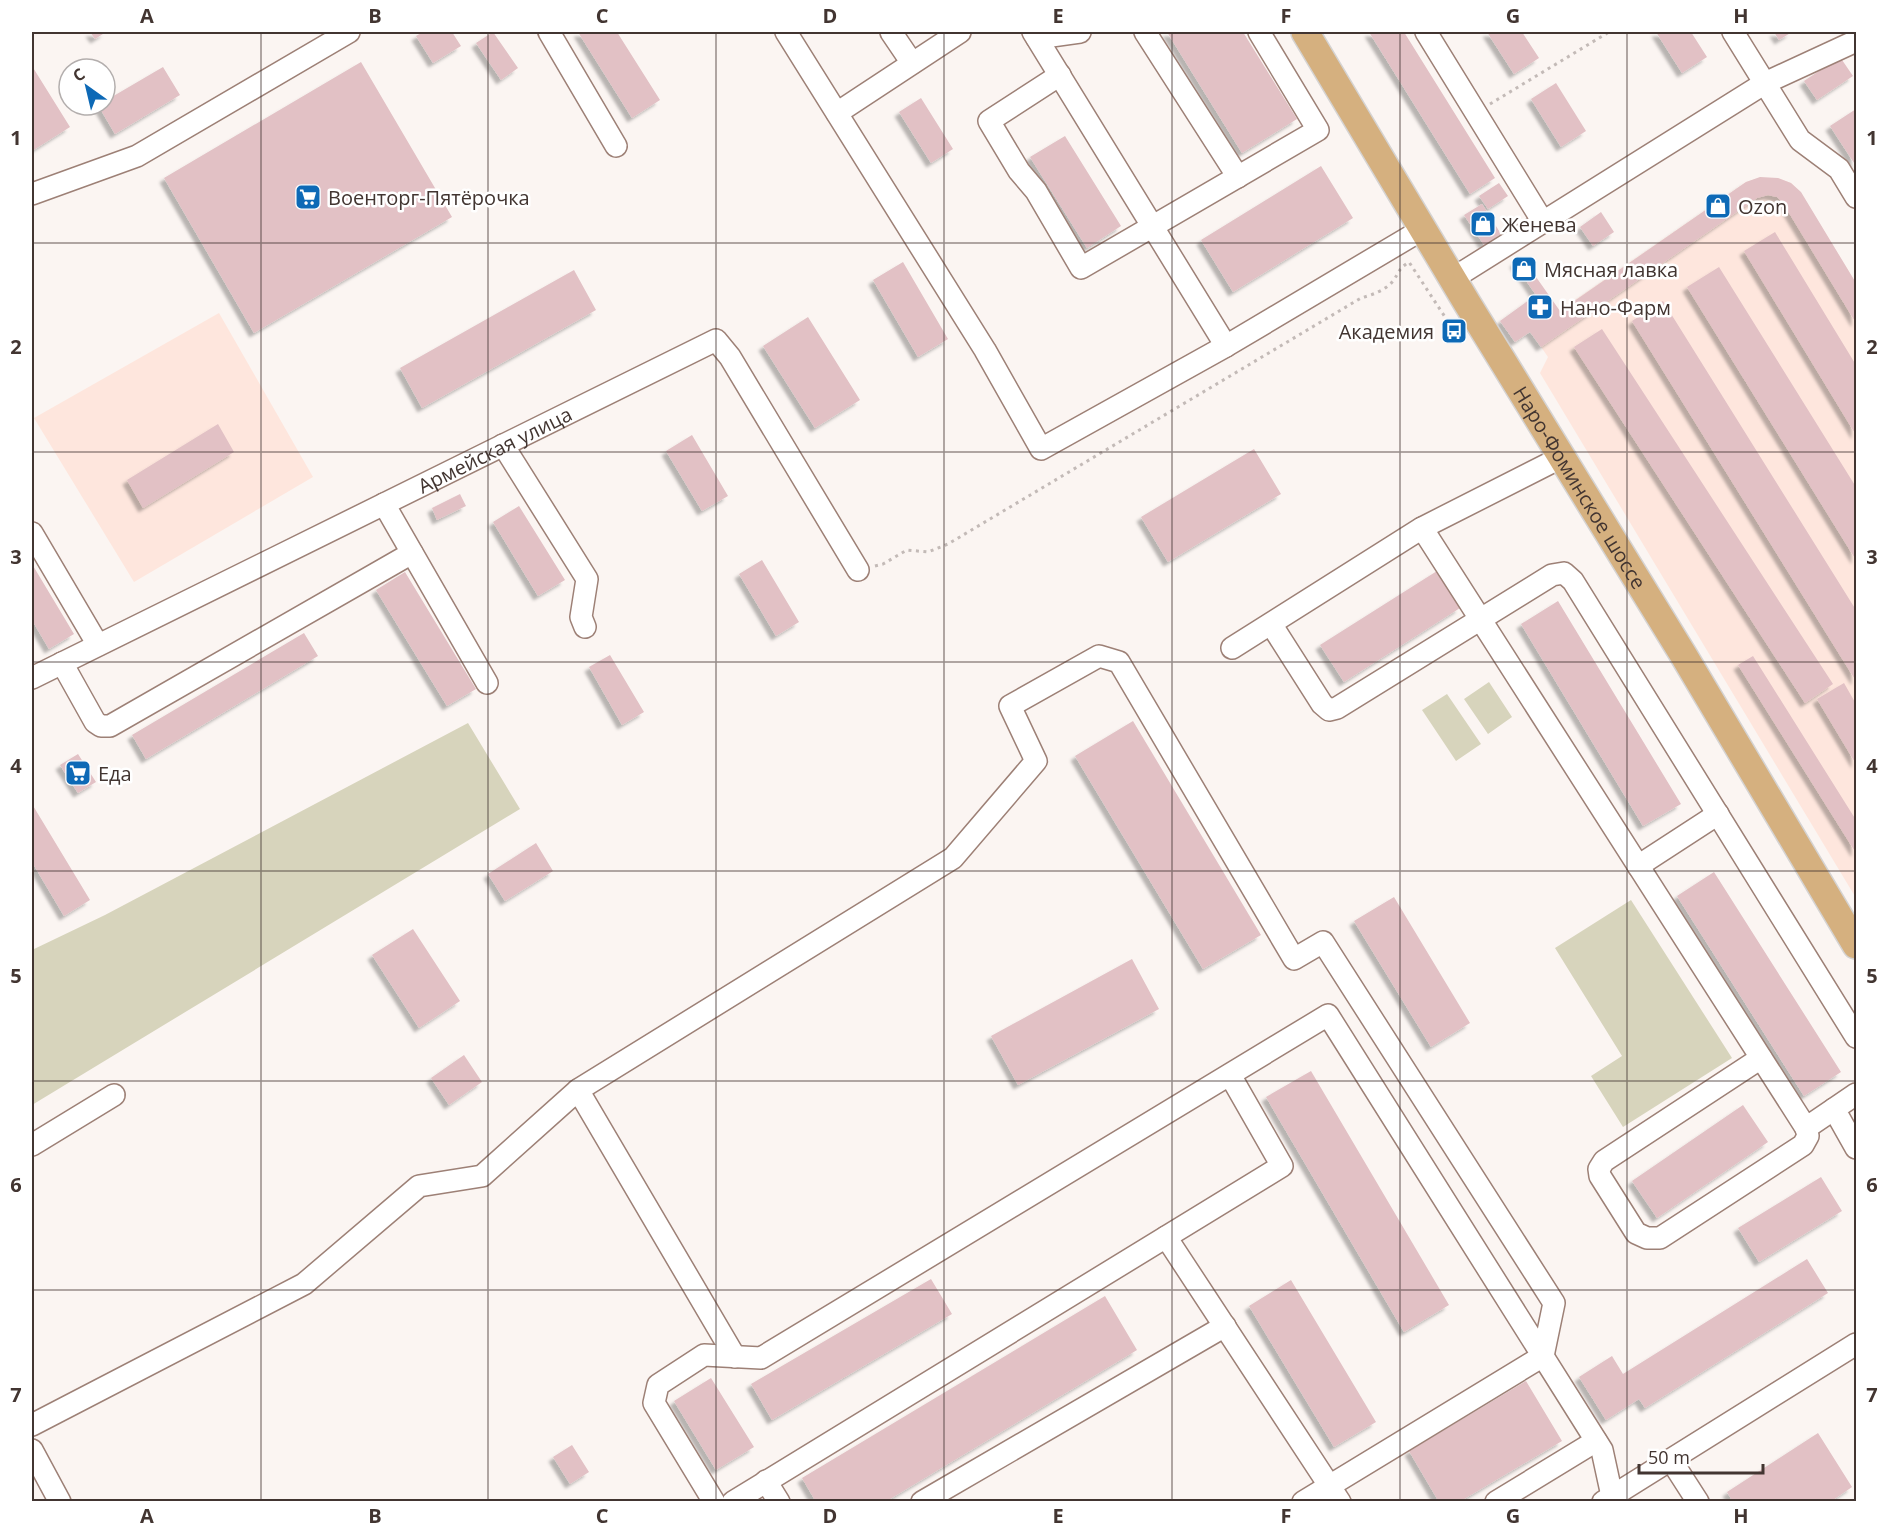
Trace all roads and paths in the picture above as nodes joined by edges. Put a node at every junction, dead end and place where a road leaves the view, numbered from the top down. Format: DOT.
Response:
graph roads {
  1 [pos="349,32"];
  2 [pos="549,32"];
  3 [pos="786,32"];
  4 [pos="891,32"];
  5 [pos="960,32"];
  6 [pos="1080,32"];
  7 [pos="1145,32"];
  8 [pos="1259,32"];
  9 [pos="1305,32"];
  10 [pos="1426,32"];
  11 [pos="1609,32"];
  12 [pos="1733,32"];
  13 [pos="1035,35"];
  14 [pos="1854,48"];
  15 [pos="912,63"];
  16 [pos="1060,75"];
  17 [pos="1765,83"];
  18 [pos="837,113"];
  19 [pos="1476,113"];
  20 [pos="616,146"];
  21 [pos="1238,177"];
  22 [pos="32,194"];
  23 [pos="1857,196"];
  24 [pos="1543,222"];
  25 [pos="1153,226"];
  26 [pos="1423,229"];
  27 [pos="1452,279"];
  28 [pos="1445,317"];
  29 [pos="1226,346"];
  30 [pos="503,445"];
  31 [pos="1562,457"];
  32 [pos="384,504"];
  33 [pos="1422,528"];
  34 [pos="32,533"];
  35 [pos="412,553"];
  36 [pos="858,570"];
  37 [pos="1480,620"];
  38 [pos="1271,624"];
  39 [pos="585,627"];
  40 [pos="98,645"];
  41 [pos="1232,648"];
  42 [pos="62,663"];
  43 [pos="34,671"];
  44 [pos="487,683"];
  45 [pos="1718,814"];
  46 [pos="1638,866"];
  47 [pos="1857,945"];
  48 [pos="1857,1037"];
  49 [pos="1761,1058"];
  50 [pos="1230,1074"];
  51 [pos="578,1090"];
  52 [pos="1857,1094"];
  53 [pos="114,1095"];
  54 [pos="1834,1109"];
  55 [pos="1806,1128"];
  56 [pos="32,1145"];
  57 [pos="1857,1149"];
  58 [pos="1166,1237"];
  59 [pos="1225,1326"];
  60 [pos="1857,1344"];
  61 [pos="1543,1356"];
  62 [pos="735,1357"];
  63 [pos="32,1425"];
  64 [pos="1596,1441"];
  65 [pos="32,1450"];
  66 [pos="1671,1460"];
  67 [pos="766,1481"];
  68 [pos="1335,1494"];
  69 [pos="1608,1499"];
  70 [pos="60,1502"];
  71 [pos="714,1502"];
  72 [pos="733,1502"];
  73 [pos="779,1502"];
  74 [pos="922,1502"];
  75 [pos="1303,1502"];
  76 [pos="1496,1502"];
  77 [pos="1698,1502"];
  1 -- 22 [label="street"];
  2 -- 20 [label="street"];
  3 -- 18 [label="street"];
  4 -- 15 [label="street"];
  5 -- 15 [label="street"];
  6 -- 13 [label="street"];
  7 -- 21 [label="street"];
  8 -- 21 [label="street"];
  9 -- 26 [label="main road, Наро-Фоминское шоссе"];
  10 -- 19 [label="street"];
  11 -- 19 [label="path"];
  12 -- 17 [label="street"];
  13 -- 16 [label="street"];
  14 -- 17 [label="street"];
  15 -- 18 [label="street"];
  16 -- 25 [label="street"];
  16 -- 25 [label="street"];
  17 -- 23 [label="street"];
  17 -- 24 [label="street"];
  18 -- 29 [label="street"];
  19 -- 24 [label="street"];
  21 -- 25 [label="street"];
  24 -- 27 [label="street"];
  25 -- 29 [label="street"];
  26 -- 27 [label="main road, Наро-Фоминское шоссе"];
  26 -- 29 [label="street"];
  27 -- 31 [label="main road, Наро-Фоминское шоссе"];
  28 -- 36 [label="path"];
  30 -- 32 [label="street, Армейская улица"];
  30 -- 36 [label="street, Армейская улица"];
  30 -- 39 [label="street"];
  31 -- 33 [label="street"];
  31 -- 47 [label="main road, Наро-Фоминское шоссе"];
  32 -- 35 [label="street"];
  32 -- 40 [label="street, Армейская улица"];
  33 -- 37 [label="street"];
  33 -- 38 [label="street"];
  34 -- 40 [label="street"];
  35 -- 42 [label="street"];
  35 -- 44 [label="street"];
  37 -- 38 [label="street"];
  37 -- 45 [label="street"];
  37 -- 46 [label="street"];
  38 -- 41 [label="street"];
  40 -- 42 [label="street, Армейская улица"];
  42 -- 43 [label="street, Армейская улица"];
  45 -- 46 [label="street"];
  45 -- 48 [label="street"];
  46 -- 49 [label="street"];
  49 -- 55 [label="street"];
  49 -- 55 [label="street"];
  50 -- 58 [label="street"];
  50 -- 61 [label="street"];
  50 -- 62 [label="street"];
  51 -- 61 [label="street"];
  51 -- 62 [label="street"];
  51 -- 63 [label="street"];
  52 -- 54 [label="street"];
  53 -- 56 [label="street"];
  54 -- 55 [label="street"];
  54 -- 57 [label="street"];
  58 -- 59 [label="street"];
  58 -- 67 [label="street"];
  59 -- 68 [label="street"];
  59 -- 74 [label="street"];
  60 -- 66 [label="street"];
  61 -- 64 [label="street"];
  61 -- 68 [label="street"];
  62 -- 71 [label="street"];
  64 -- 69 [label="street"];
  64 -- 76 [label="street"];
  65 -- 70 [label="street"];
  66 -- 69 [label="street"];
  66 -- 77 [label="street"];
  67 -- 72 [label="street"];
  67 -- 73 [label="street"];
  68 -- 75 [label="street"];
}
